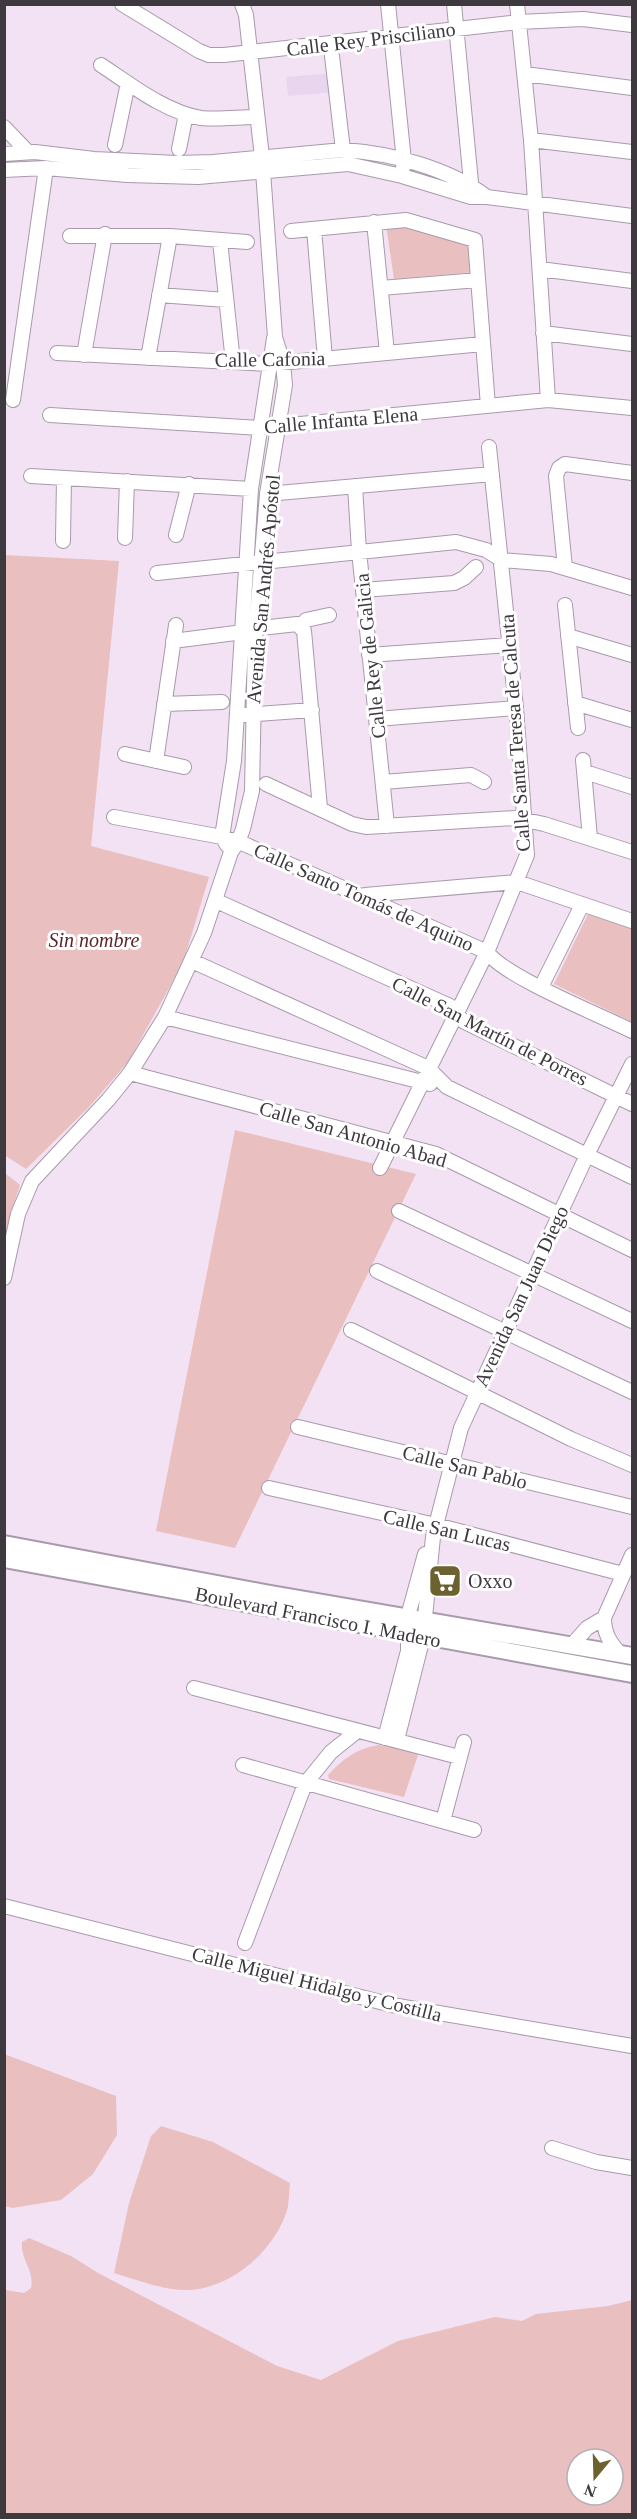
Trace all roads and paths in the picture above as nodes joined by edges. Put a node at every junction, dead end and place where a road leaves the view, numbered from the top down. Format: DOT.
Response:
graph roads {
  1 [pos="122,4"];
  2 [pos="388,4"];
  3 [pos="454,4"];
  4 [pos="517,4"];
  5 [pos="581,4"];
  6 [pos="246,8"];
  7 [pos="583,19"];
  8 [pos="519,21"];
  9 [pos="633,25"];
  10 [pos="457,29"];
  11 [pos="392,37"];
  12 [pos="251,54"];
  13 [pos="332,56"];
  14 [pos="101,65"];
  15 [pos="525,74"];
  16 [pos="128,82"];
  17 [pos="633,88"];
  18 [pos="186,114"];
  19 [pos="258,117"];
  20 [pos="4,127"];
  21 [pos="531,140"];
  22 [pos="342,144"];
  23 [pos="115,145"];
  24 [pos="179,149"];
  25 [pos="28,152"];
  26 [pos="633,152"];
  27 [pos="4,154"];
  28 [pos="262,158"];
  29 [pos="404,161"];
  30 [pos="64,163"];
  31 [pos="46,168"];
  32 [pos="4,170"];
  33 [pos="263,173"];
  34 [pos="402,176"];
  35 [pos="472,192"];
  36 [pos="534,204"];
  37 [pos="633,216"];
  38 [pos="374,222"];
  39 [pos="314,229"];
  40 [pos="291,231"];
  41 [pos="105,234"];
  42 [pos="70,236"];
  43 [pos="170,236"];
  44 [pos="220,241"];
  45 [pos="247,242"];
  46 [pos="540,269"];
  47 [pos="478,280"];
  48 [pos="633,281"];
  49 [pos="381,288"];
  50 [pos="159,295"];
  51 [pos="226,300"];
  52 [pos="543,333"];
  53 [pos="483,344"];
  54 [pos="633,344"];
  55 [pos="57,353"];
  56 [pos="387,353"];
  57 [pos="84,355"];
  58 [pos="148,358"];
  59 [pos="325,359"];
  60 [pos="233,362"];
  61 [pos="11,363"];
  62 [pos="276,363"];
  63 [pos="13,400"];
  64 [pos="548,400"];
  65 [pos="488,406"];
  66 [pos="633,408"];
  67 [pos="50,415"];
  68 [pos="279,426"];
  69 [pos="259,428"];
  70 [pos="489,447"];
  71 [pos="633,472"];
  72 [pos="492,474"];
  73 [pos="31,476"];
  74 [pos="64,478"];
  75 [pos="127,481"];
  76 [pos="189,484"];
  77 [pos="355,486"];
  78 [pos="251,489"];
  79 [pos="267,495"];
  80 [pos="176,535"];
  81 [pos="125,538"];
  82 [pos="63,541"];
  83 [pos="359,551"];
  84 [pos="502,560"];
  85 [pos="262,562"];
  86 [pos="247,563"];
  87 [pos="476,567"];
  88 [pos="565,568"];
  89 [pos="157,573"];
  90 [pos="633,588"];
  91 [pos="363,591"];
  92 [pos="565,605"];
  93 [pos="329,615"];
  94 [pos="176,625"];
  95 [pos="301,626"];
  96 [pos="270,627"];
  97 [pos="249,631"];
  98 [pos="568,636"];
  99 [pos="173,641"];
  100 [pos="508,645"];
  101 [pos="369,655"];
  102 [pos="633,655"];
  103 [pos="222,702"];
  104 [pos="575,703"];
  105 [pos="164,704"];
  106 [pos="516,708"];
  107 [pos="312,710"];
  108 [pos="253,714"];
  109 [pos="237,716"];
  110 [pos="376,719"];
  111 [pos="633,720"];
  112 [pos="578,728"];
  113 [pos="125,754"];
  114 [pos="156,761"];
  115 [pos="184,767"];
  116 [pos="484,782"];
  117 [pos="383,783"];
  118 [pos="266,784"];
  119 [pos="633,787"];
  120 [pos="320,808"];
  121 [pos="114,817"];
  122 [pos="525,819"];
  123 [pos="387,826"];
  124 [pos="222,837"];
  125 [pos="590,838"];
  126 [pos="234,847"];
  127 [pos="633,852"];
  128 [pos="517,882"];
  129 [pos="362,896"];
  130 [pos="215,903"];
  131 [pos="582,905"];
  132 [pos="633,921"];
  133 [pos="487,952"];
  134 [pos="192,961"];
  135 [pos="542,987"];
  136 [pos="456,1014"];
  137 [pos="165,1017"];
  138 [pos="633,1031"];
  139 [pos="633,1064"];
  140 [pos="428,1068"];
  141 [pos="130,1073"];
  142 [pos="421,1083"];
  143 [pos="447,1086"];
  144 [pos="616,1096"];
  145 [pos="633,1104"];
  146 [pos="392,1141"];
  147 [pos="586,1155"];
  148 [pos="380,1168"];
  149 [pos="633,1177"];
  150 [pos="399,1211"];
  151 [pos="559,1214"];
  152 [pos="633,1250"];
  153 [pos="377,1271"];
  154 [pos="532,1274"];
  155 [pos="4,1278"];
  156 [pos="633,1321"];
  157 [pos="351,1330"];
  158 [pos="504,1333"];
  159 [pos="478,1392"];
  160 [pos="633,1392"];
  161 [pos="298,1427"];
  162 [pos="451,1462"];
  163 [pos="633,1465"];
  164 [pos="269,1488"];
  165 [pos="633,1508"];
  166 [pos="434,1531"];
  167 [pos="4,1544"];
  168 [pos="633,1555"];
  169 [pos="4,1559"];
  170 [pos="623,1574"];
  171 [pos="416,1617"];
  172 [pos="604,1617"];
  173 [pos="415,1636"];
  174 [pos="572,1645"];
  175 [pos="626,1655"];
  176 [pos="633,1674"];
  177 [pos="194,1688"];
  178 [pos="356,1732"];
  179 [pos="391,1739"];
  180 [pos="464,1742"];
  181 [pos="459,1757"];
  182 [pos="243,1765"];
  183 [pos="305,1784"];
  184 [pos="443,1821"];
  185 [pos="474,1830"];
  186 [pos="4,1906"];
  187 [pos="245,1943"];
  188 [pos="633,2046"];
  189 [pos="552,2148"];
  190 [pos="633,2168"];
  1 -- 12 [label="street, Calle Rey Prisciliano"];
  2 -- 11 [label="street"];
  3 -- 10 [label="street"];
  4 -- 8 [label="street"];
  5 -- 7 [label="street"];
  6 -- 12 [label="street, Avenida San Andrés Apóstol"];
  7 -- 8 [label="street, Calle Rey Prisciliano"];
  7 -- 9 [label="street, Calle Rey Prisciliano"];
  8 -- 10 [label="street, Calle Rey Prisciliano"];
  8 -- 15 [label="street"];
  10 -- 11 [label="street, Calle Rey Prisciliano"];
  10 -- 35 [label="street"];
  11 -- 12 [label="street, Calle Rey Prisciliano"];
  11 -- 29 [label="street"];
  12 -- 19 [label="street, Avenida San Andrés Apóstol"];
  13 -- 22 [label="street"];
  14 -- 16 [label="street"];
  15 -- 17 [label="street"];
  15 -- 21 [label="street"];
  16 -- 18 [label="street"];
  16 -- 23 [label="street"];
  18 -- 19 [label="street"];
  18 -- 24 [label="street"];
  19 -- 28 [label="street, Avenida San Andrés Apóstol"];
  20 -- 25 [label="street"];
  21 -- 26 [label="street"];
  21 -- 36 [label="street"];
  22 -- 28 [label="street"];
  22 -- 29 [label="street"];
  25 -- 27 [label="street"];
  25 -- 30 [label="street"];
  28 -- 30 [label="street"];
  28 -- 33 [label="street, Avenida San Andrés Apóstol"];
  29 -- 34 [label="street"];
  29 -- 35 [label="street"];
  30 -- 31 [label="street"];
  30 -- 33 [label="street"];
  31 -- 32 [label="street"];
  31 -- 61 [label="street"];
  33 -- 34 [label="street"];
  33 -- 62 [label="street, Avenida San Andrés Apóstol"];
  34 -- 35 [label="street"];
  35 -- 36 [label="street"];
  36 -- 37 [label="street"];
  36 -- 46 [label="street"];
  38 -- 39 [label="street"];
  38 -- 47 [label="street"];
  38 -- 49 [label="street"];
  39 -- 40 [label="street"];
  39 -- 59 [label="street"];
  41 -- 42 [label="street"];
  41 -- 43 [label="street"];
  41 -- 57 [label="street"];
  43 -- 44 [label="street"];
  43 -- 50 [label="street"];
  44 -- 45 [label="street"];
  44 -- 51 [label="street"];
  46 -- 48 [label="street"];
  46 -- 52 [label="street"];
  47 -- 49 [label="street"];
  47 -- 53 [label="street"];
  49 -- 56 [label="street"];
  50 -- 51 [label="street"];
  50 -- 58 [label="street"];
  51 -- 60 [label="street"];
  52 -- 54 [label="street"];
  52 -- 64 [label="street"];
  53 -- 56 [label="street, Calle Cafonia"];
  53 -- 65 [label="street"];
  55 -- 57 [label="street, Calle Cafonia"];
  56 -- 59 [label="street, Calle Cafonia"];
  57 -- 58 [label="street, Calle Cafonia"];
  58 -- 60 [label="street, Calle Cafonia"];
  59 -- 62 [label="street, Calle Cafonia"];
  60 -- 62 [label="street, Calle Cafonia"];
  61 -- 63 [label="street"];
  62 -- 68 [label="street, Avenida San Andrés Apóstol"];
  62 -- 69 [label="street, Avenida San Andrés Apóstol"];
  64 -- 65 [label="street, Calle Infanta Elena"];
  64 -- 66 [label="street, Calle Infanta Elena"];
  65 -- 68 [label="street, Calle Infanta Elena"];
  67 -- 69 [label="street, Calle Infanta Elena"];
  68 -- 69 [label="street, Calle Infanta Elena"];
  68 -- 79 [label="street, Avenida San Andrés Apóstol"];
  69 -- 78 [label="street, Avenida San Andrés Apóstol"];
  70 -- 72 [label="street, Calle Santa Teresa de Calcuta"];
  71 -- 88 [label="street"];
  72 -- 77 [label="street"];
  72 -- 84 [label="street, Calle Santa Teresa de Calcuta"];
  73 -- 74 [label="street"];
  74 -- 75 [label="street"];
  74 -- 82 [label="street"];
  75 -- 76 [label="street"];
  75 -- 81 [label="street"];
  76 -- 78 [label="street"];
  76 -- 80 [label="street"];
  77 -- 79 [label="street"];
  77 -- 83 [label="street, Calle Rey de Galicia"];
  78 -- 86 [label="street, Avenida San Andrés Apóstol"];
  79 -- 85 [label="street, Avenida San Andrés Apóstol"];
  83 -- 84 [label="street"];
  83 -- 85 [label="street"];
  83 -- 91 [label="street, Calle Rey de Galicia"];
  84 -- 88 [label="street"];
  84 -- 100 [label="street, Calle Santa Teresa de Calcuta"];
  85 -- 86 [label="street"];
  85 -- 97 [label="street, Avenida San Andrés Apóstol"];
  86 -- 89 [label="street"];
  86 -- 97 [label="street, Avenida San Andrés Apóstol"];
  87 -- 91 [label="street"];
  88 -- 90 [label="street"];
  91 -- 101 [label="street, Calle Rey de Galicia"];
  92 -- 98 [label="street"];
  93 -- 95 [label="street"];
  94 -- 99 [label="street"];
  95 -- 96 [label="street"];
  95 -- 107 [label="street"];
  97 -- 99 [label="street"];
  97 -- 108 [label="street, Avenida San Andrés Apóstol"];
  97 -- 109 [label="street, Avenida San Andrés Apóstol"];
  98 -- 102 [label="street"];
  98 -- 104 [label="street"];
  99 -- 105 [label="street"];
  100 -- 101 [label="street"];
  100 -- 106 [label="street, Calle Santa Teresa de Calcuta"];
  101 -- 110 [label="street, Calle Rey de Galicia"];
  103 -- 105 [label="street"];
  104 -- 111 [label="street"];
  104 -- 112 [label="street"];
  105 -- 114 [label="street"];
  106 -- 110 [label="street"];
  106 -- 122 [label="street, Calle Santa Teresa de Calcuta"];
  107 -- 108 [label="street"];
  107 -- 120 [label="street"];
  108 -- 109 [label="street"];
  108 -- 126 [label="street, Avenida San Andrés Apóstol"];
  109 -- 124 [label="street, Avenida San Andrés Apóstol"];
  110 -- 117 [label="street, Calle Rey de Galicia"];
  113 -- 114 [label="street"];
  114 -- 115 [label="street"];
  116 -- 117 [label="street"];
  117 -- 123 [label="street, Calle Rey de Galicia"];
  118 -- 120 [label="street"];
  119 -- 125 [label="street"];
  120 -- 123 [label="street"];
  121 -- 124 [label="street, Calle Santo Tomás de Aquino"];
  122 -- 123 [label="street"];
  122 -- 125 [label="street"];
  122 -- 128 [label="street, Calle Santa Teresa de Calcuta"];
  124 -- 126 [label="street, Calle Santo Tomás de Aquino"];
  125 -- 127 [label="street"];
  126 -- 129 [label="street, Calle Santo Tomás de Aquino"];
  126 -- 130 [label="street, Avenida San Andrés Apóstol"];
  128 -- 129 [label="street"];
  128 -- 131 [label="street"];
  128 -- 133 [label="street, Calle Santa Teresa de Calcuta"];
  129 -- 133 [label="street, Calle Santo Tomás de Aquino"];
  130 -- 134 [label="street, Avenida San Andrés Apóstol"];
  130 -- 136 [label="street, Calle San Martín de Porres"];
  131 -- 132 [label="street"];
  131 -- 135 [label="street"];
  133 -- 135 [label="street, Calle Santo Tomás de Aquino"];
  133 -- 136 [label="street, Calle Santa Teresa de Calcuta"];
  134 -- 137 [label="street, Avenida San Andrés Apóstol"];
  134 -- 140 [label="street"];
  135 -- 138 [label="street, Calle Santo Tomás de Aquino"];
  136 -- 140 [label="street, Calle Santa Teresa de Calcuta"];
  136 -- 144 [label="street, Calle San Martín de Porres"];
  137 -- 141 [label="street, Avenida San Andrés Apóstol"];
  137 -- 142 [label="street"];
  139 -- 144 [label="street, Avenida San Juan Diego"];
  140 -- 142 [label="street, Calle Santa Teresa de Calcuta"];
  140 -- 143 [label="street"];
  141 -- 146 [label="street, Calle San Antonio Abad"];
  141 -- 155 [label="street, Avenida San Andrés Apóstol"];
  142 -- 143 [label="street"];
  142 -- 146 [label="street, Calle Santa Teresa de Calcuta"];
  143 -- 147 [label="street"];
  144 -- 145 [label="street, Calle San Martín de Porres"];
  144 -- 147 [label="street, Avenida San Juan Diego"];
  146 -- 148 [label="street, Calle Santa Teresa de Calcuta"];
  146 -- 151 [label="street, Calle San Antonio Abad"];
  147 -- 149 [label="street"];
  147 -- 151 [label="street, Avenida San Juan Diego"];
  150 -- 154 [label="street"];
  151 -- 152 [label="street, Calle San Antonio Abad"];
  151 -- 154 [label="street, Avenida San Juan Diego"];
  153 -- 158 [label="street"];
  154 -- 156 [label="street"];
  154 -- 158 [label="street, Avenida San Juan Diego"];
  157 -- 159 [label="street"];
  158 -- 159 [label="street, Avenida San Juan Diego"];
  158 -- 160 [label="street"];
  159 -- 162 [label="street, Avenida San Juan Diego"];
  159 -- 163 [label="street"];
  161 -- 162 [label="street, Calle San Pablo"];
  162 -- 165 [label="street, Calle San Pablo"];
  162 -- 166 [label="street, Avenida San Juan Diego"];
  164 -- 166 [label="street, Calle San Lucas"];
  166 -- 170 [label="street, Calle San Lucas"];
  166 -- 171 [label="street, Avenida San Juan Diego"];
  167 -- 171 [label="main road, Boulevard Francisco I. Madero"];
  168 -- 170 [label="street"];
  169 -- 173 [label="main road, Boulevard Francisco I. Madero"];
  170 -- 172 [label="street"];
  171 -- 173 [label="street, Avenida San Juan Diego"];
  171 -- 174 [label="main road, Boulevard Francisco I. Madero"];
  172 -- 174 [label="street"];
  172 -- 175 [label="street"];
  173 -- 176 [label="main road, Boulevard Francisco I. Madero"];
  173 -- 179 [label="street, Avenida San Juan Diego"];
  174 -- 175 [label="main road, Boulevard Francisco I. Madero"];
  177 -- 178 [label="street"];
  178 -- 179 [label="street"];
  178 -- 183 [label="street"];
  179 -- 181 [label="street"];
  180 -- 181 [label="street"];
  181 -- 184 [label="street"];
  182 -- 183 [label="street"];
  183 -- 184 [label="street"];
  183 -- 187 [label="street"];
  184 -- 185 [label="street"];
  186 -- 188 [label="street, Calle Miguel Hidalgo y Costilla"];
  189 -- 190 [label="street"];
}
